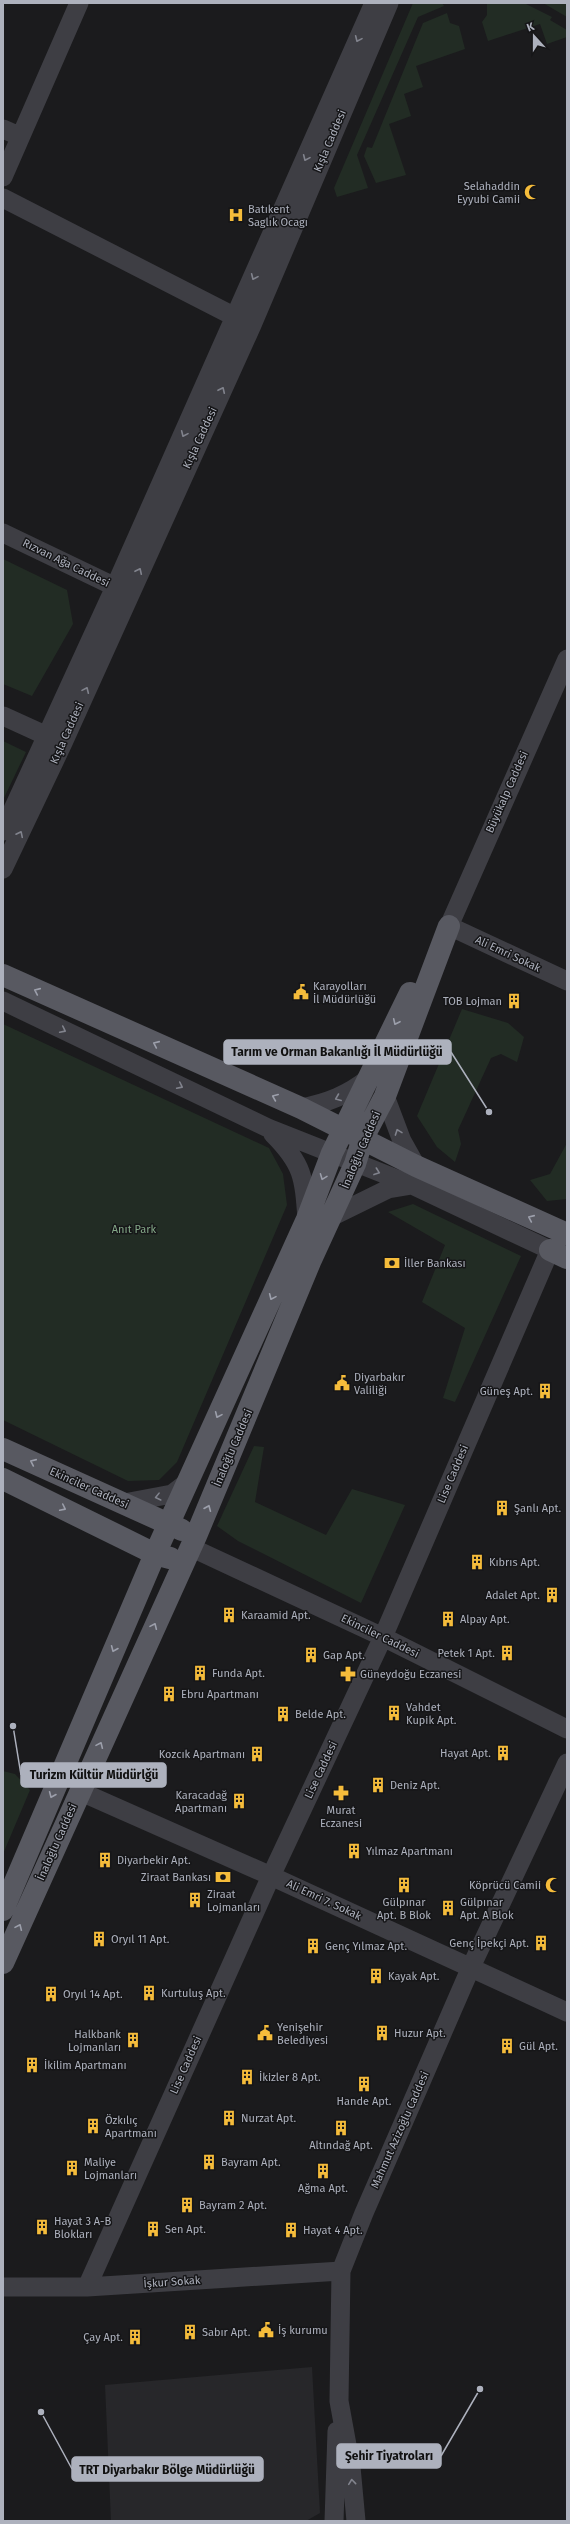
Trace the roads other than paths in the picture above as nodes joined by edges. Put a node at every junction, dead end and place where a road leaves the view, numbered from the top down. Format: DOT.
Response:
graph roads {
  1 [pos="79,3"];
  2 [pos="374,3"];
  3 [pos="389,3"];
  4 [pos="11,133"];
  5 [pos="3,177"];
  6 [pos="3,198"];
  7 [pos="244,321"];
  8 [pos="3,533"];
  9 [pos="122,590"];
  10 [pos="567,659"];
  11 [pos="3,716"];
  12 [pos="55,740"];
  13 [pos="3,831"];
  14 [pos="3,869"];
  15 [pos="449,926"];
  16 [pos="3,975"];
  17 [pos="567,981"];
  18 [pos="7,1005"];
  19 [pos="370,1078"];
  20 [pos="385,1096"];
  21 [pos="301,1108"];
  22 [pos="268,1128"];
  23 [pos="344,1129"];
  24 [pos="363,1138"];
  25 [pos="332,1153"];
  26 [pos="355,1164"];
  27 [pos="414,1176"];
  28 [pos="332,1217"];
  29 [pos="307,1219"];
  30 [pos="566,1232"];
  31 [pos="558,1254"];
  32 [pos="3,1449"];
  33 [pos="3,1479"];
  34 [pos="189,1481"];
  35 [pos="124,1504"];
  36 [pos="170,1524"];
  37 [pos="190,1549"];
  38 [pos="155,1554"];
  39 [pos="383,1637"];
  40 [pos="567,1729"];
  41 [pos="567,1763"];
  42 [pos="79,1791"];
  43 [pos="271,1876"];
  44 [pos="3,1910"];
  45 [pos="3,1963"];
  46 [pos="471,1967"];
  47 [pos="567,2012"];
  48 [pos="341,2271"];
  49 [pos="3,2286"];
  50 [pos="87,2287"];
  51 [pos="339,2401"];
  52 [pos="334,2521"];
  53 [pos="356,2521"];
  1 -- 4 [label="street"];
  2 -- 7 [label="street, one-way"];
  3 -- 7 [label="street, Kışla Caddesi"];
  4 -- 5 [label="street"];
  6 -- 7 [label="street"];
  7 -- 9 [label="street, Kışla Caddesi"];
  8 -- 9 [label="street, Rızvan Ağa Caddesi"];
  9 -- 12 [label="street, Kışla Caddesi"];
  10 -- 15 [label="street, Büyükalp Caddesi"];
  11 -- 12 [label="street"];
  12 -- 13 [label="street"];
  14 -- 12 [label="street, Kışla Caddesi, one-way"];
  15 -- 17 [label="street, Ali Emri Sokak"];
  15 -- 19 [label="main road, İnaloğlu Caddesi, one-way"];
  15 -- 20 [label="main road, İnaloğlu Caddesi"];
  21 -- 16 [label="main road, one-way"];
  18 -- 22 [label="street, one-way"];
  19 -- 21 [label="street, one-way"];
  19 -- 23 [label="main road, İnaloğlu Caddesi"];
  20 -- 24 [label="main road, İnaloğlu Caddesi"];
  27 -- 20 [label="street, one-way"];
  21 -- 23 [label="main road"];
  22 -- 25 [label="street"];
  22 -- 29 [label="street"];
  23 -- 24 [label="main road"];
  23 -- 25 [label="main road, İnaloğlu Caddesi"];
  24 -- 26 [label="main road, İnaloğlu Caddesi"];
  24 -- 27 [label="main road"];
  25 -- 26 [label="street"];
  25 -- 29 [label="main road, İnaloğlu Caddesi, one-way"];
  26 -- 27 [label="street, one-way"];
  26 -- 28 [label="main road, İnaloğlu Caddesi"];
  27 -- 28 [label="street"];
  30 -- 27 [label="main road, one-way"];
  27 -- 31 [label="street"];
  37 -- 28 [label="main road, İnaloğlu Caddesi, one-way"];
  29 -- 34 [label="main road, İnaloğlu Caddesi, one-way"];
  31 -- 39 [label="street, Lise Caddesi"];
  35 -- 32 [label="main road, Ekinciler Caddesi, one-way"];
  33 -- 38 [label="main road, Ekinciler Caddesi, one-way"];
  34 -- 35 [label="street, one-way"];
  34 -- 36 [label="main road, İnaloğlu Caddesi"];
  35 -- 36 [label="main road, Ekinciler Caddesi"];
  36 -- 37 [label="main road, Ekinciler Caddesi"];
  36 -- 38 [label="main road, İnaloğlu Caddesi"];
  37 -- 38 [label="main road, Ekinciler Caddesi"];
  37 -- 39 [label="street, Ekinciler Caddesi"];
  42 -- 37 [label="main road, İnaloğlu Caddesi, one-way"];
  38 -- 44 [label="main road, İnaloğlu Caddesi, one-way"];
  39 -- 40 [label="street, Ekinciler Caddesi"];
  39 -- 43 [label="street, Lise Caddesi"];
  41 -- 46 [label="street, Mahmut Azizoğlu Caddesi"];
  42 -- 43 [label="street, Ali Emri 7. Sokak"];
  45 -- 42 [label="main road, İnaloğlu Caddesi, one-way"];
  43 -- 46 [label="street, Ali Emri 7. Sokak"];
  43 -- 50 [label="street, Lise Caddesi"];
  46 -- 47 [label="street, Ali Emri 7. Sokak"];
  46 -- 48 [label="street, Mahmut Azizoğlu Caddesi"];
  48 -- 50 [label="street, İşkur Sokak"];
  48 -- 51 [label="street, Mahmut Azizoğlu Caddesi"];
  49 -- 50 [label="street, İşkur Sokak"];
  51 -- 52 [label="street"];
  53 -- 51 [label="street, Mahmut Azizoğlu Caddesi, one-way"];
}
